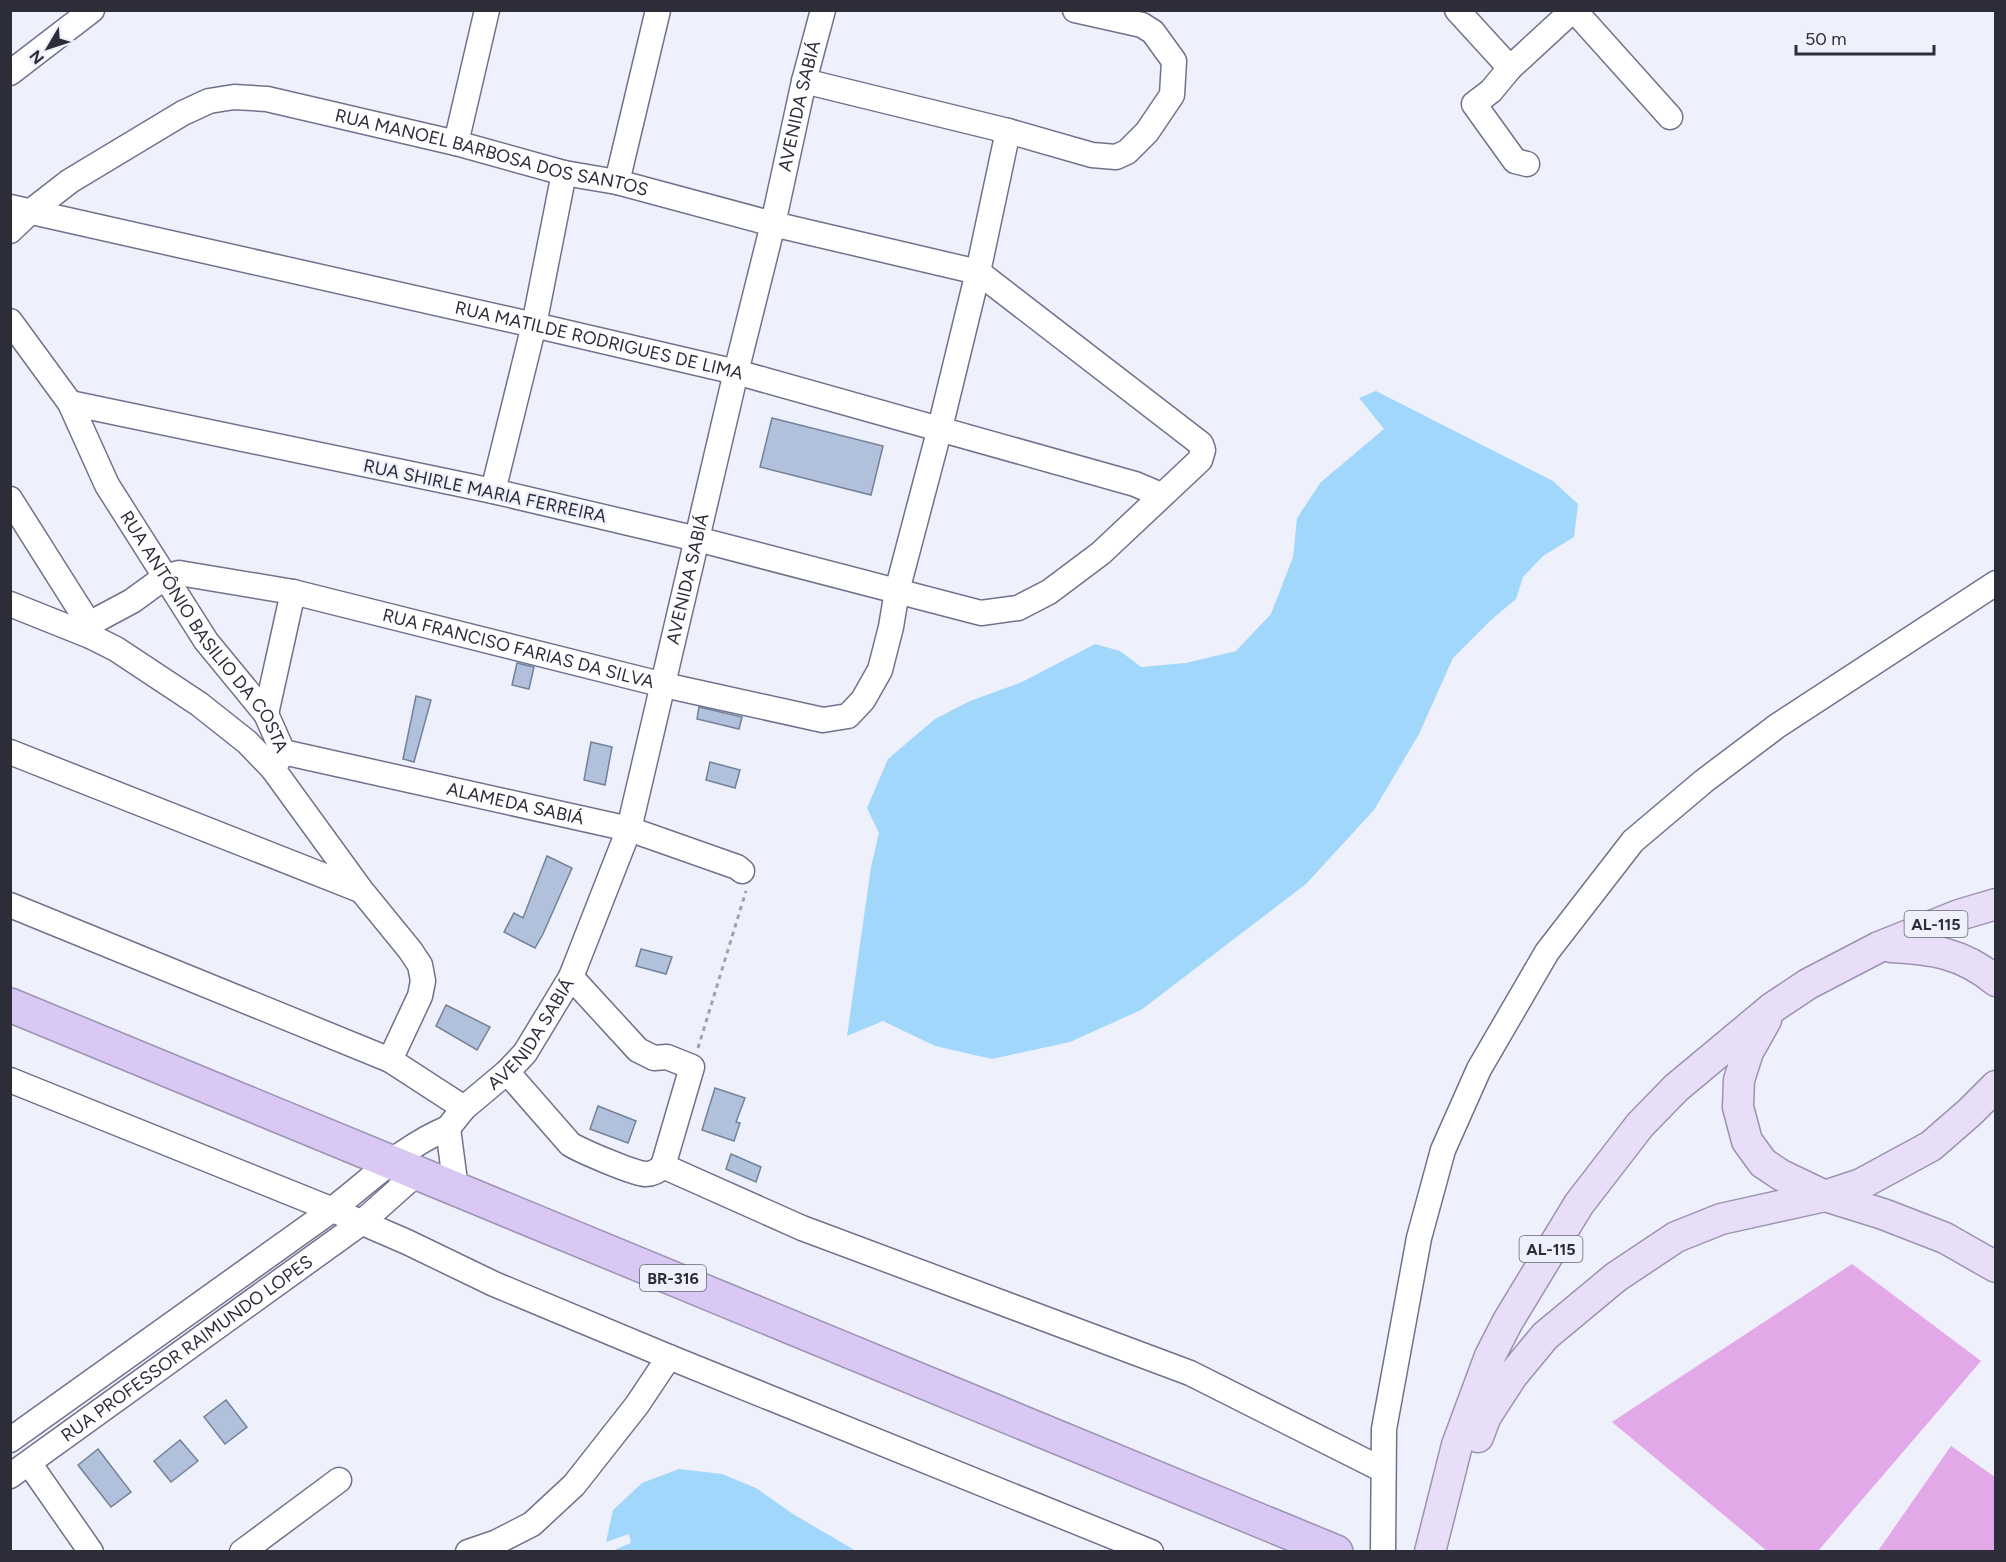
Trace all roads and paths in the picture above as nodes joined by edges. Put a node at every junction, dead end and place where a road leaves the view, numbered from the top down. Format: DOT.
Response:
graph roads {
  1 [pos="92,10"];
  2 [pos="487,10"];
  3 [pos="658,10"];
  4 [pos="823,10"];
  5 [pos="1075,10"];
  6 [pos="1457,10"];
  7 [pos="1574,10"];
  8 [pos="1510,68"];
  9 [pos="10,73"];
  10 [pos="804,81"];
  11 [pos="1670,117"];
  12 [pos="1008,131"];
  13 [pos="456,143"];
  14 [pos="1527,165"];
  15 [pos="564,173"];
  16 [pos="617,182"];
  17 [pos="20,210"];
  18 [pos="773,224"];
  19 [pos="10,231"];
  20 [pos="978,272"];
  21 [pos="10,321"];
  22 [pos="534,325"];
  23 [pos="736,372"];
  24 [pos="70,403"];
  25 [pos="940,428"];
  26 [pos="493,491"];
  27 [pos="1161,495"];
  28 [pos="10,499"];
  29 [pos="697,539"];
  30 [pos="165,577"];
  31 [pos="1995,583"];
  32 [pos="897,591"];
  33 [pos="293,592"];
  34 [pos="10,604"];
  35 [pos="89,630"];
  36 [pos="664,685"];
  37 [pos="266,714"];
  38 [pos="10,752"];
  39 [pos="278,761"];
  40 [pos="629,829"];
  41 [pos="742,871"];
  42 [pos="360,890"];
  43 [pos="1995,904"];
  44 [pos="10,905"];
  45 [pos="1878,947"];
  46 [pos="571,977"];
  47 [pos="1995,981"];
  48 [pos="10,1005"];
  49 [pos="1772,1008"];
  50 [pos="390,1060"];
  51 [pos="692,1067"];
  52 [pos="507,1072"];
  53 [pos="10,1080"];
  54 [pos="1995,1086"];
  55 [pos="464,1108"];
  56 [pos="448,1128"];
  57 [pos="663,1166"];
  58 [pos="403,1168"];
  59 [pos="456,1189"];
  60 [pos="1825,1196"];
  61 [pos="333,1209"];
  62 [pos="362,1223"];
  63 [pos="1995,1267"];
  64 [pos="669,1357"];
  65 [pos="12,1436"];
  66 [pos="20,1469"];
  67 [pos="1383,1470"];
  68 [pos="339,1480"];
  69 [pos="91,1551"];
  70 [pos="242,1551"];
  71 [pos="468,1551"];
  72 [pos="1151,1551"];
  73 [pos="1336,1551"];
  74 [pos="1383,1551"];
  75 [pos="1431,1551"];
  1 -- 9 [label="street"];
  2 -- 13 [label="street"];
  3 -- 16 [label="street"];
  4 -- 10 [label="street, AVENIDA SABIÁ"];
  5 -- 12 [label="street"];
  6 -- 8 [label="street"];
  7 -- 8 [label="street"];
  7 -- 11 [label="street"];
  8 -- 14 [label="street"];
  10 -- 12 [label="street"];
  10 -- 18 [label="street, AVENIDA SABIÁ"];
  12 -- 20 [label="street"];
  13 -- 15 [label="street, RUA MANOEL BARBOSA DOS SANTOS"];
  13 -- 17 [label="street, RUA MANOEL BARBOSA DOS SANTOS"];
  15 -- 16 [label="street, RUA MANOEL BARBOSA DOS SANTOS"];
  15 -- 22 [label="street"];
  16 -- 18 [label="street, RUA MANOEL BARBOSA DOS SANTOS"];
  17 -- 19 [label="street"];
  17 -- 22 [label="street, RUA MATILDE RODRIGUES DE LIMA"];
  18 -- 20 [label="street, RUA MANOEL BARBOSA DOS SANTOS"];
  18 -- 23 [label="street, AVENIDA SABIÁ"];
  20 -- 25 [label="street"];
  20 -- 27 [label="street, RUA SHIRLE MARIA FERREIRA"];
  21 -- 24 [label="street, RUA ANTÔNIO BASILIO DA COSTA"];
  22 -- 23 [label="street, RUA MATILDE RODRIGUES DE LIMA"];
  22 -- 26 [label="street"];
  23 -- 25 [label="street, RUA MATILDE RODRIGUES DE LIMA"];
  23 -- 29 [label="street, AVENIDA SABIÁ"];
  24 -- 26 [label="street, RUA SHIRLE MARIA FERREIRA"];
  24 -- 30 [label="street, RUA ANTÔNIO BASILIO DA COSTA"];
  25 -- 27 [label="street, RUA MATILDE RODRIGUES DE LIMA"];
  25 -- 32 [label="street"];
  26 -- 29 [label="street, RUA SHIRLE MARIA FERREIRA"];
  27 -- 32 [label="street, RUA SHIRLE MARIA FERREIRA"];
  28 -- 35 [label="street"];
  29 -- 32 [label="street, RUA SHIRLE MARIA FERREIRA"];
  29 -- 36 [label="street, AVENIDA SABIÁ"];
  30 -- 33 [label="street, RUA FRANCISO FARIAS DA SILVA"];
  30 -- 35 [label="street"];
  30 -- 37 [label="street, RUA ANTÔNIO BASILIO DA COSTA"];
  31 -- 67 [label="street"];
  32 -- 36 [label="street, RUA FRANCISO FARIAS DA SILVA"];
  33 -- 36 [label="street, RUA FRANCISO FARIAS DA SILVA"];
  33 -- 37 [label="street"];
  34 -- 35 [label="street"];
  35 -- 39 [label="street"];
  36 -- 40 [label="street, AVENIDA SABIÁ"];
  37 -- 39 [label="street, RUA ANTÔNIO BASILIO DA COSTA"];
  38 -- 42 [label="street"];
  39 -- 40 [label="street, ALAMEDA SABIÁ"];
  39 -- 42 [label="street, RUA ANTÔNIO BASILIO DA COSTA"];
  40 -- 41 [label="street, ALAMEDA SABIÁ"];
  40 -- 46 [label="street, AVENIDA SABIÁ"];
  41 -- 51 [label="path"];
  42 -- 50 [label="street, RUA ANTÔNIO BASILIO DA COSTA"];
  43 -- 45 [label="main road, AL-115"];
  44 -- 50 [label="street"];
  45 -- 47 [label="main road"];
  45 -- 49 [label="main road, AL-115"];
  46 -- 51 [label="street"];
  46 -- 52 [label="street, AVENIDA SABIÁ"];
  48 -- 58 [label="highway, BR-316"];
  49 -- 60 [label="main road"];
  49 -- 75 [label="main road, AL-115"];
  50 -- 55 [label="street"];
  51 -- 57 [label="street"];
  52 -- 55 [label="street, AVENIDA SABIÁ"];
  52 -- 57 [label="street"];
  53 -- 61 [label="street"];
  54 -- 60 [label="main road"];
  55 -- 56 [label="street, AVENIDA SABIÁ"];
  56 -- 58 [label="street"];
  56 -- 59 [label="street"];
  57 -- 67 [label="street"];
  58 -- 59 [label="highway, BR-316"];
  58 -- 61 [label="street, RUA PROFESSOR RAIMUNDO LOPES"];
  58 -- 62 [label="street, RUA PROFESSOR RAIMUNDO LOPES"];
  59 -- 73 [label="highway, BR-316"];
  60 -- 63 [label="main road"];
  60 -- 75 [label="main road"];
  61 -- 62 [label="street"];
  61 -- 65 [label="street, RUA PROFESSOR RAIMUNDO LOPES"];
  62 -- 64 [label="street"];
  62 -- 66 [label="street, RUA PROFESSOR RAIMUNDO LOPES"];
  64 -- 71 [label="street"];
  64 -- 72 [label="street"];
  66 -- 69 [label="street"];
  67 -- 74 [label="street"];
  68 -- 70 [label="street"];
}
